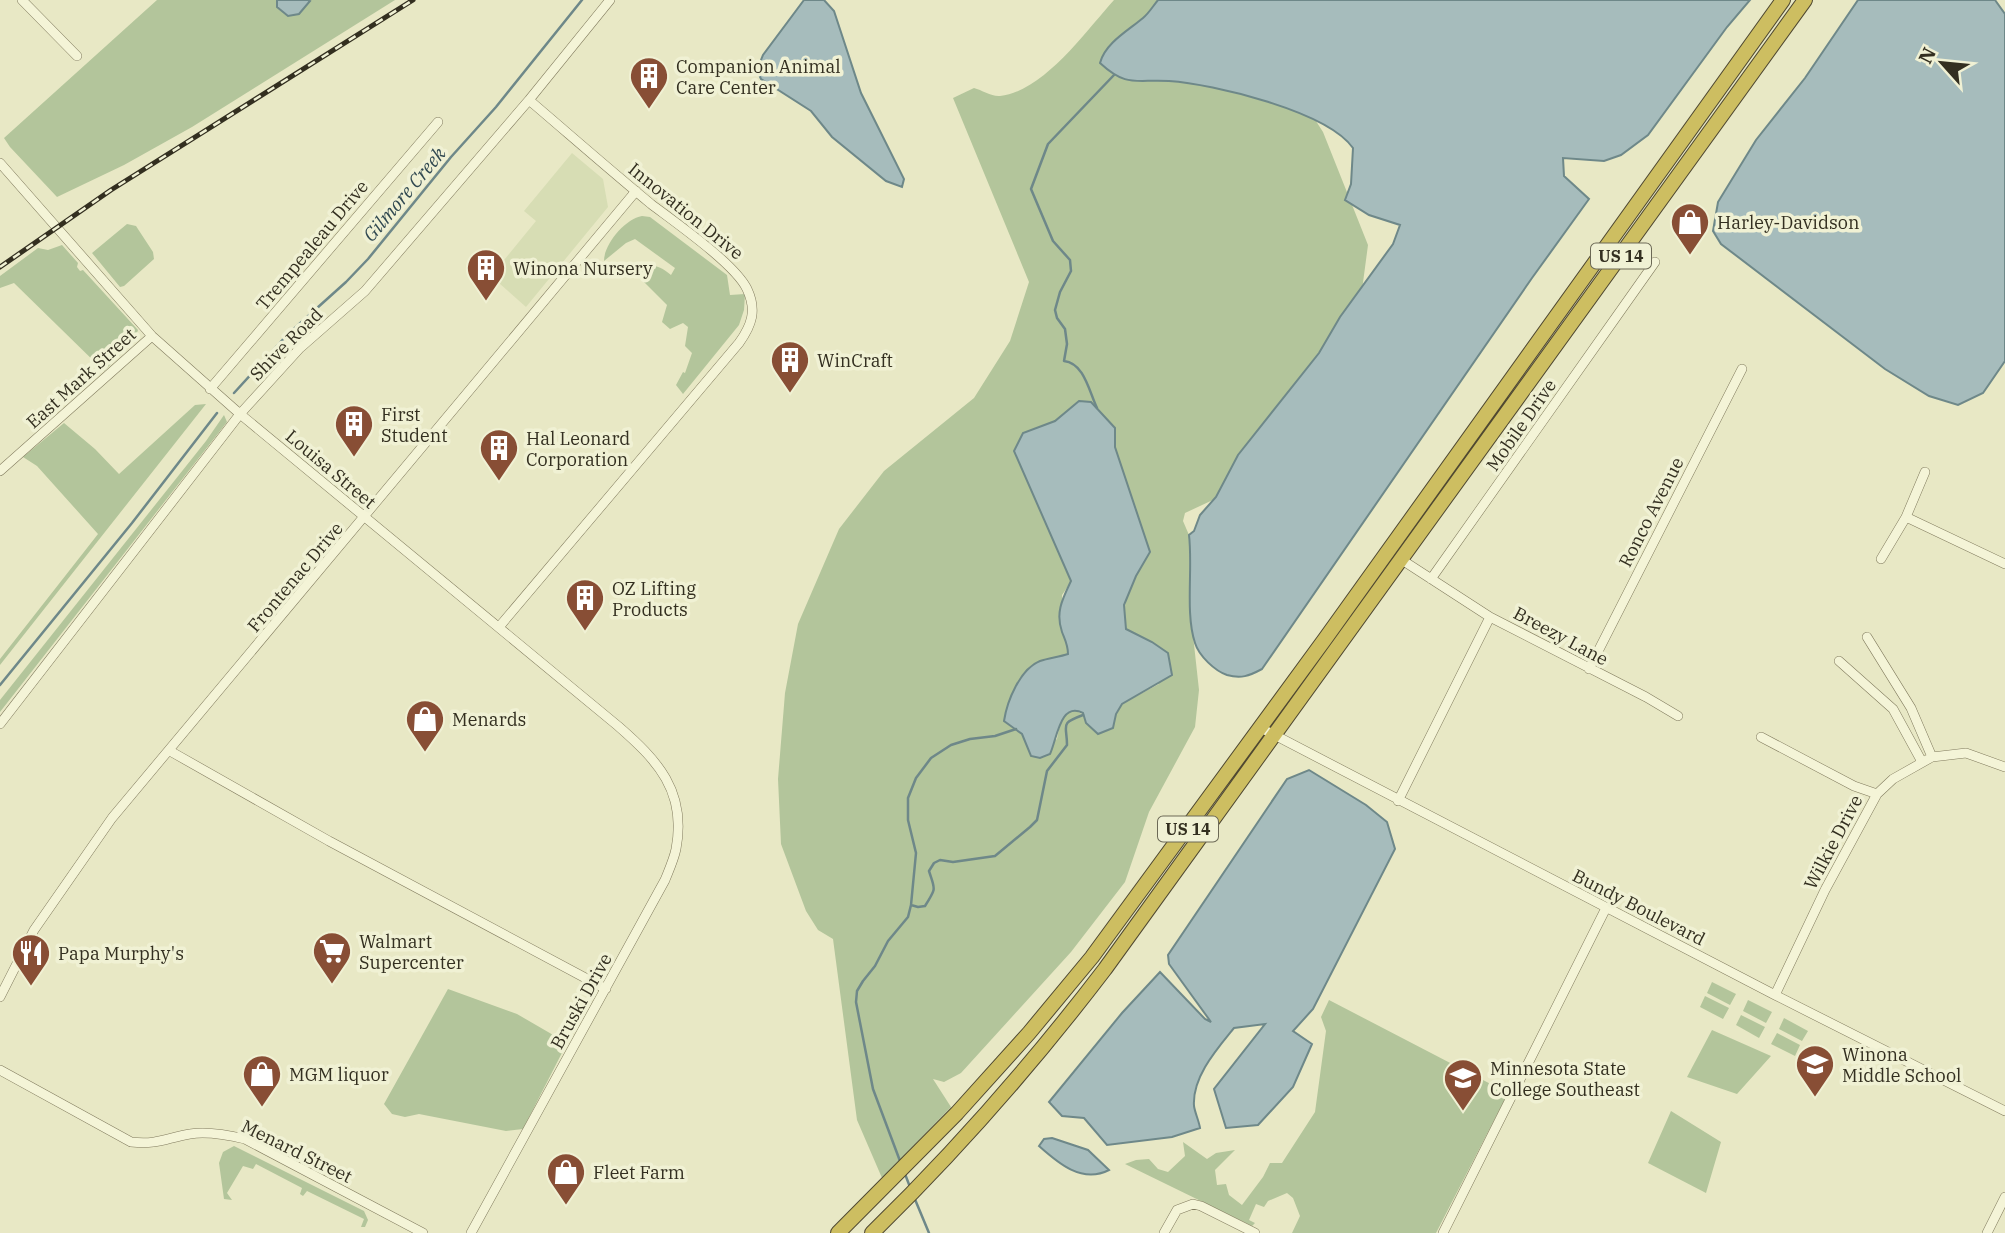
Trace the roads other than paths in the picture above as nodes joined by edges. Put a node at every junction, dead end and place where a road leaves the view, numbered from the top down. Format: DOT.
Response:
graph roads {
  1 [pos="22,0"];
  2 [pos="610,0"];
  3 [pos="1783,0"];
  4 [pos="1805,0"];
  5 [pos="77,57"];
  6 [pos="529,100"];
  7 [pos="438,122"];
  8 [pos="0,163"];
  9 [pos="636,191"];
  10 [pos="1656,262"];
  11 [pos="152,336"];
  12 [pos="1742,369"];
  13 [pos="210,389"];
  14 [pos="240,414"];
  15 [pos="0,471"];
  16 [pos="1925,471"];
  17 [pos="365,517"];
  18 [pos="1906,517"];
  19 [pos="1881,559"];
  20 [pos="1402,560"];
  21 [pos="2005,564"];
  22 [pos="1431,579"];
  23 [pos="1490,617"];
  24 [pos="499,627"];
  25 [pos="1867,637"];
  26 [pos="1839,661"];
  27 [pos="1589,669"];
  28 [pos="1678,716"];
  29 [pos="0,724"];
  30 [pos="1261,728"];
  31 [pos="1275,737"];
  32 [pos="1761,737"];
  33 [pos="170,751"];
  34 [pos="1932,757"];
  35 [pos="1922,762"];
  36 [pos="2005,767"];
  37 [pos="666,775"];
  38 [pos="1877,794"];
  39 [pos="1398,801"];
  40 [pos="1606,908"];
  41 [pos="606,989"];
  42 [pos="1775,995"];
  43 [pos="0,997"];
  44 [pos="0,1070"];
  45 [pos="2005,1111"];
  46 [pos="2005,1197"];
  47 [pos="424,1233"];
  48 [pos="471,1233"];
  49 [pos="838,1233"];
  50 [pos="872,1233"];
  51 [pos="1164,1233"];
  52 [pos="1255,1233"];
  53 [pos="1443,1233"];
  54 [pos="1987,1233"];
  1 -- 5 [label="street"];
  2 -- 6 [label="street, Shive Road"];
  3 -- 30 [label="highway, US 14"];
  4 -- 20 [label="highway, US 14"];
  6 -- 9 [label="street, Innovation Drive"];
  6 -- 14 [label="street, Shive Road"];
  7 -- 13 [label="street, Trempealeau Drive"];
  8 -- 11 [label="street, Louisa Street"];
  9 -- 17 [label="street, Frontenac Drive"];
  9 -- 24 [label="street, Innovation Drive"];
  10 -- 22 [label="street, Mobile Drive"];
  11 -- 13 [label="street, Louisa Street"];
  11 -- 15 [label="street, East Mark Street"];
  12 -- 27 [label="street, Ronco Avenue"];
  13 -- 14 [label="street, Louisa Street"];
  14 -- 17 [label="street, Louisa Street"];
  14 -- 29 [label="street, Shive Road"];
  16 -- 18 [label="street"];
  17 -- 24 [label="street, Louisa Street"];
  17 -- 33 [label="street, Frontenac Drive"];
  18 -- 19 [label="street"];
  18 -- 21 [label="street"];
  20 -- 22 [label="street"];
  20 -- 31 [label="highway, US 14"];
  22 -- 23 [label="street, Breezy Lane"];
  23 -- 27 [label="street, Breezy Lane"];
  23 -- 39 [label="street"];
  24 -- 37 [label="street, Louisa Street"];
  25 -- 34 [label="street"];
  26 -- 35 [label="street"];
  27 -- 28 [label="street, Breezy Lane"];
  30 -- 31 [label="street, Bundy Boulevard"];
  30 -- 49 [label="highway, US 14"];
  31 -- 39 [label="street, Bundy Boulevard"];
  31 -- 50 [label="highway, US 14"];
  32 -- 38 [label="street"];
  33 -- 41 [label="street"];
  33 -- 43 [label="street, Frontenac Drive"];
  34 -- 35 [label="street, Wilkie Drive"];
  34 -- 36 [label="street, Wilkie Drive"];
  35 -- 38 [label="street, Wilkie Drive"];
  37 -- 41 [label="street, Bruski Drive"];
  38 -- 42 [label="street, Wilkie Drive"];
  39 -- 40 [label="street, Bundy Boulevard"];
  40 -- 42 [label="street, Bundy Boulevard"];
  40 -- 53 [label="street"];
  41 -- 48 [label="street, Bruski Drive"];
  42 -- 45 [label="street, Bundy Boulevard"];
  44 -- 47 [label="street, Menard Street"];
  46 -- 54 [label="street"];
  51 -- 52 [label="street"];
}
